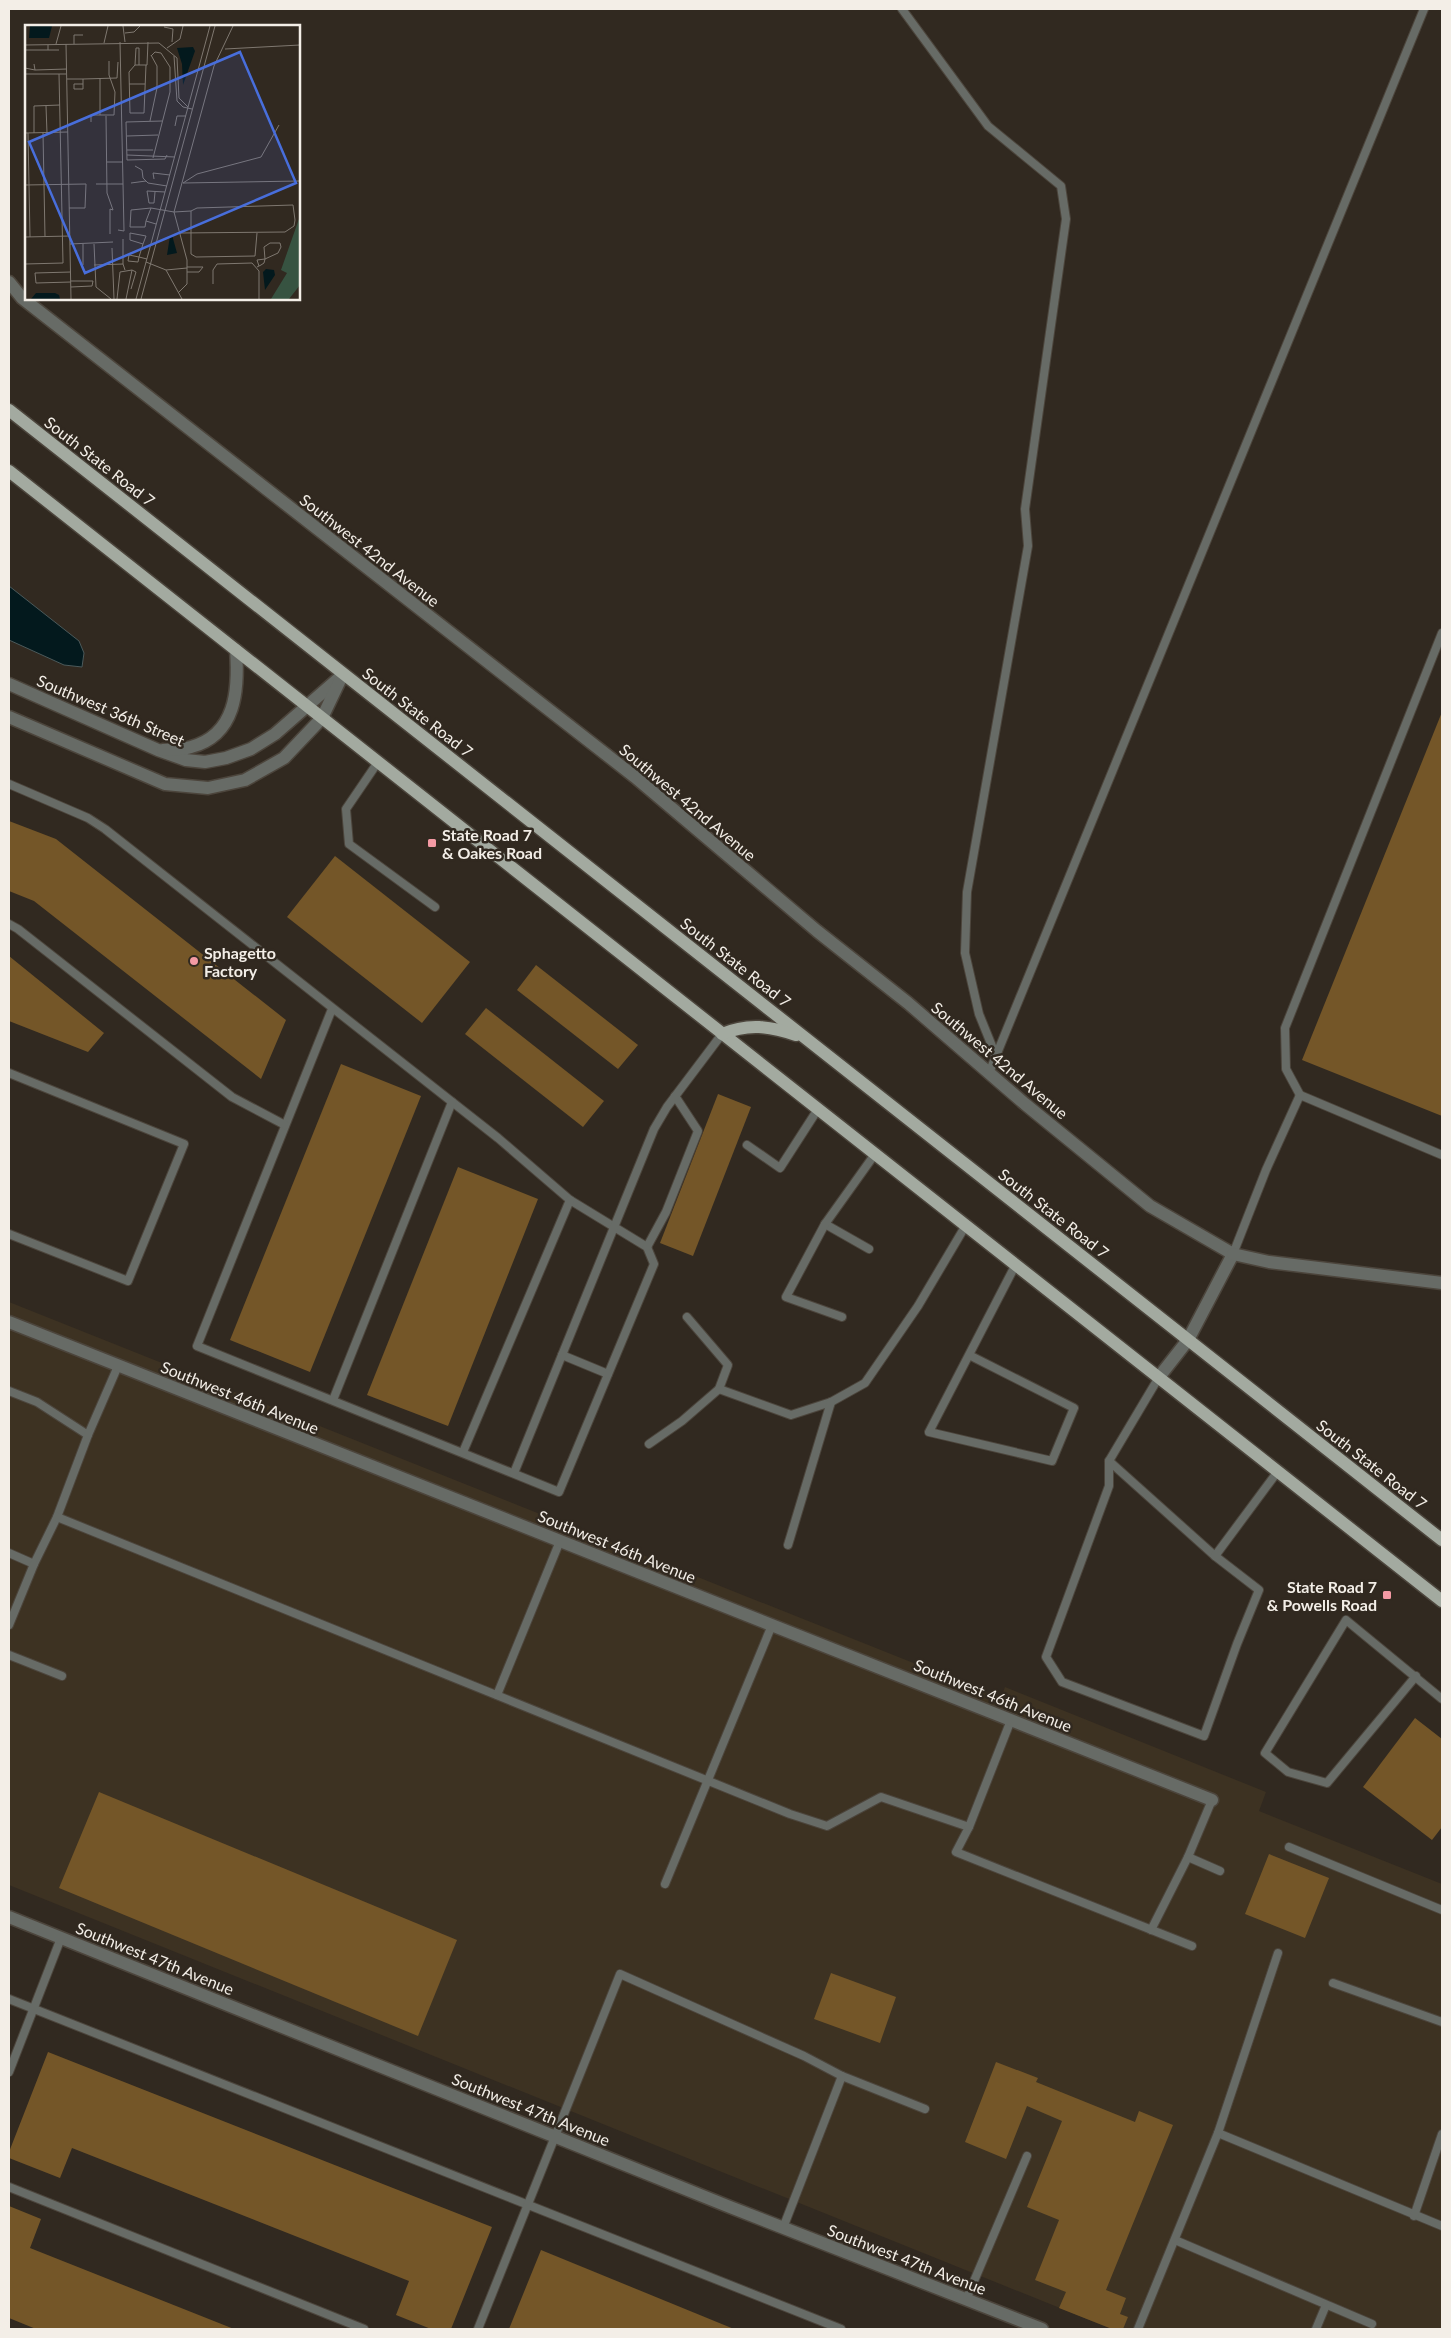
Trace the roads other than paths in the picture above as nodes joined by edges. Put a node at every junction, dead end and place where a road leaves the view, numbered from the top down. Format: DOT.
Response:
graph roads {
  1 [pos="902,9"];
  2 [pos="1424,9"];
  3 [pos="9,282"];
  4 [pos="25,299"];
  5 [pos="26,300"];
  6 [pos="9,410"];
  7 [pos="9,471"];
  8 [pos="1442,633"];
  9 [pos="236,650"];
  10 [pos="344,674"];
  11 [pos="9,684"];
  12 [pos="307,706"];
  13 [pos="9,717"];
  14 [pos="322,718"];
  15 [pos="158,750"];
  16 [pos="378,762"];
  17 [pos="9,784"];
  18 [pos="435,907"];
  19 [pos="9,924"];
  20 [pos="332,1009"];
  21 [pos="722,1034"];
  22 [pos="808,1040"];
  23 [pos="996,1056"];
  24 [pos="9,1073"];
  25 [pos="989,1073"];
  26 [pos="1300,1095"];
  27 [pos="675,1096"];
  28 [pos="452,1102"];
  29 [pos="818,1109"];
  30 [pos="285,1125"];
  31 [pos="747,1144"];
  32 [pos="875,1154"];
  33 [pos="1442,1155"];
  34 [pos="570,1200"];
  35 [pos="825,1224"];
  36 [pos="614,1226"];
  37 [pos="966,1226"];
  38 [pos="9,1234"];
  39 [pos="647,1246"];
  40 [pos="869,1249"];
  41 [pos="1234,1254"];
  42 [pos="1016,1264"];
  43 [pos="1442,1283"];
  44 [pos="687,1316"];
  45 [pos="842,1317"];
  46 [pos="9,1322"];
  47 [pos="1188,1340"];
  48 [pos="562,1355"];
  49 [pos="969,1355"];
  50 [pos="118,1366"];
  51 [pos="608,1374"];
  52 [pos="1160,1377"];
  53 [pos="719,1389"];
  54 [pos="9,1391"];
  55 [pos="333,1400"];
  56 [pos="831,1402"];
  57 [pos="88,1435"];
  58 [pos="649,1444"];
  59 [pos="463,1452"];
  60 [pos="1109,1461"];
  61 [pos="1278,1471"];
  62 [pos="514,1473"];
  63 [pos="57,1517"];
  64 [pos="1442,1540"];
  65 [pos="560,1541"];
  66 [pos="788,1545"];
  67 [pos="9,1553"];
  68 [pos="1215,1556"];
  69 [pos="34,1564"];
  70 [pos="1442,1601"];
  71 [pos="9,1625"];
  72 [pos="772,1625"];
  73 [pos="9,1655"];
  74 [pos="62,1676"];
  75 [pos="1416,1676"];
  76 [pos="497,1695"];
  77 [pos="1442,1699"];
  78 [pos="1011,1720"];
  79 [pos="708,1780"];
  80 [pos="1212,1800"];
  81 [pos="969,1827"];
  82 [pos="1290,1847"];
  83 [pos="1188,1857"];
  84 [pos="1220,1871"];
  85 [pos="665,1884"];
  86 [pos="1442,1910"];
  87 [pos="9,1917"];
  88 [pos="1151,1930"];
  89 [pos="61,1938"];
  90 [pos="1192,1946"];
  91 [pos="1278,1953"];
  92 [pos="1333,1983"];
  93 [pos="9,1999"];
  94 [pos="34,2009"];
  95 [pos="1442,2022"];
  96 [pos="9,2072"];
  97 [pos="842,2076"];
  98 [pos="925,2109"];
  99 [pos="1218,2133"];
  100 [pos="1442,2134"];
  101 [pos="554,2136"];
  102 [pos="1027,2156"];
  103 [pos="9,2187"];
  104 [pos="527,2204"];
  105 [pos="1414,2216"];
  106 [pos="1442,2226"];
  107 [pos="783,2228"];
  108 [pos="1175,2240"];
  109 [pos="966,2300"];
  110 [pos="1326,2305"];
  111 [pos="1372,2324"];
  112 [pos="364,2329"];
  113 [pos="478,2329"];
  114 [pos="841,2329"];
  115 [pos="1042,2329"];
  116 [pos="1138,2329"];
  117 [pos="1316,2329"];
  1 -- 23 [label="lane"];
  2 -- 23 [label="lane"];
  3 -- 4 [label="street, Southwest 42nd Avenue"];
  5 -- 25 [label="street, Southwest 42nd Avenue"];
  6 -- 10 [label="main road, South State Road 7"];
  7 -- 9 [label="main road"];
  8 -- 26 [label="lane"];
  9 -- 12 [label="main road"];
  9 -- 15 [label="street"];
  10 -- 12 [label="street, Southwest 36th Street"];
  10 -- 14 [label="street"];
  10 -- 22 [label="main road, South State Road 7"];
  11 -- 15 [label="street, Southwest 36th Street"];
  12 -- 14 [label="main road"];
  12 -- 15 [label="street, Southwest 36th Street"];
  13 -- 14 [label="street"];
  14 -- 16 [label="main road"];
  16 -- 18 [label="lane"];
  16 -- 21 [label="main road"];
  17 -- 20 [label="lane"];
  19 -- 30 [label="lane"];
  20 -- 28 [label="lane"];
  20 -- 30 [label="lane"];
  21 -- 22 [label="main road"];
  21 -- 27 [label="lane"];
  21 -- 29 [label="main road"];
  22 -- 47 [label="main road, South State Road 7"];
  23 -- 25 [label="lane"];
  24 -- 38 [label="lane"];
  25 -- 41 [label="street, Southwest 42nd Avenue"];
  26 -- 33 [label="lane"];
  26 -- 41 [label="lane"];
  27 -- 36 [label="lane"];
  27 -- 39 [label="lane"];
  28 -- 34 [label="lane"];
  28 -- 55 [label="lane"];
  29 -- 31 [label="lane"];
  29 -- 32 [label="main road"];
  30 -- 55 [label="lane"];
  32 -- 35 [label="lane"];
  32 -- 37 [label="main road"];
  34 -- 36 [label="lane"];
  34 -- 59 [label="lane"];
  35 -- 40 [label="lane"];
  35 -- 45 [label="lane"];
  36 -- 39 [label="lane"];
  36 -- 48 [label="lane"];
  37 -- 42 [label="main road"];
  37 -- 56 [label="lane"];
  39 -- 51 [label="lane"];
  41 -- 43 [label="street, Southwest 42nd Avenue"];
  41 -- 47 [label="street"];
  42 -- 49 [label="lane"];
  42 -- 52 [label="main road"];
  44 -- 53 [label="lane"];
  46 -- 50 [label="street, Southwest 46th Avenue"];
  47 -- 52 [label="street"];
  47 -- 64 [label="main road, South State Road 7"];
  48 -- 51 [label="lane"];
  48 -- 62 [label="lane"];
  49 -- 49 [label="lane"];
  50 -- 57 [label="lane"];
  50 -- 65 [label="street, Southwest 46th Avenue"];
  51 -- 62 [label="lane"];
  52 -- 60 [label="lane"];
  52 -- 61 [label="main road"];
  53 -- 56 [label="lane"];
  53 -- 58 [label="lane"];
  54 -- 57 [label="lane"];
  55 -- 59 [label="lane"];
  56 -- 66 [label="lane"];
  57 -- 63 [label="lane"];
  59 -- 62 [label="lane"];
  60 -- 68 [label="lane"];
  60 -- 68 [label="lane"];
  61 -- 68 [label="lane"];
  61 -- 70 [label="main road"];
  63 -- 69 [label="lane"];
  63 -- 76 [label="lane"];
  65 -- 72 [label="street, Southwest 46th Avenue"];
  65 -- 76 [label="lane"];
  67 -- 69 [label="lane"];
  69 -- 71 [label="lane"];
  72 -- 78 [label="street, Southwest 46th Avenue"];
  72 -- 79 [label="lane"];
  73 -- 74 [label="lane"];
  75 -- 75 [label="lane"];
  75 -- 77 [label="lane"];
  76 -- 79 [label="lane"];
  78 -- 80 [label="street, Southwest 46th Avenue"];
  78 -- 81 [label="lane"];
  79 -- 81 [label="lane"];
  79 -- 85 [label="lane"];
  80 -- 83 [label="lane"];
  81 -- 88 [label="lane"];
  82 -- 86 [label="lane"];
  83 -- 84 [label="lane"];
  83 -- 88 [label="lane"];
  87 -- 89 [label="street, Southwest 47th Avenue"];
  88 -- 90 [label="lane"];
  89 -- 94 [label="lane"];
  89 -- 101 [label="street, Southwest 47th Avenue"];
  91 -- 99 [label="lane"];
  92 -- 95 [label="lane"];
  93 -- 94 [label="lane"];
  94 -- 96 [label="lane"];
  94 -- 104 [label="lane"];
  97 -- 98 [label="lane"];
  97 -- 101 [label="lane"];
  97 -- 107 [label="lane"];
  99 -- 105 [label="lane"];
  99 -- 108 [label="lane"];
  100 -- 105 [label="lane"];
  101 -- 104 [label="lane"];
  101 -- 107 [label="street, Southwest 47th Avenue"];
  102 -- 109 [label="lane"];
  103 -- 112 [label="lane"];
  104 -- 113 [label="lane"];
  104 -- 114 [label="lane"];
  105 -- 106 [label="lane"];
  107 -- 109 [label="street, Southwest 47th Avenue"];
  108 -- 110 [label="lane"];
  108 -- 116 [label="lane"];
  109 -- 115 [label="street, Southwest 47th Avenue"];
  110 -- 111 [label="lane"];
  110 -- 117 [label="lane"];
}
